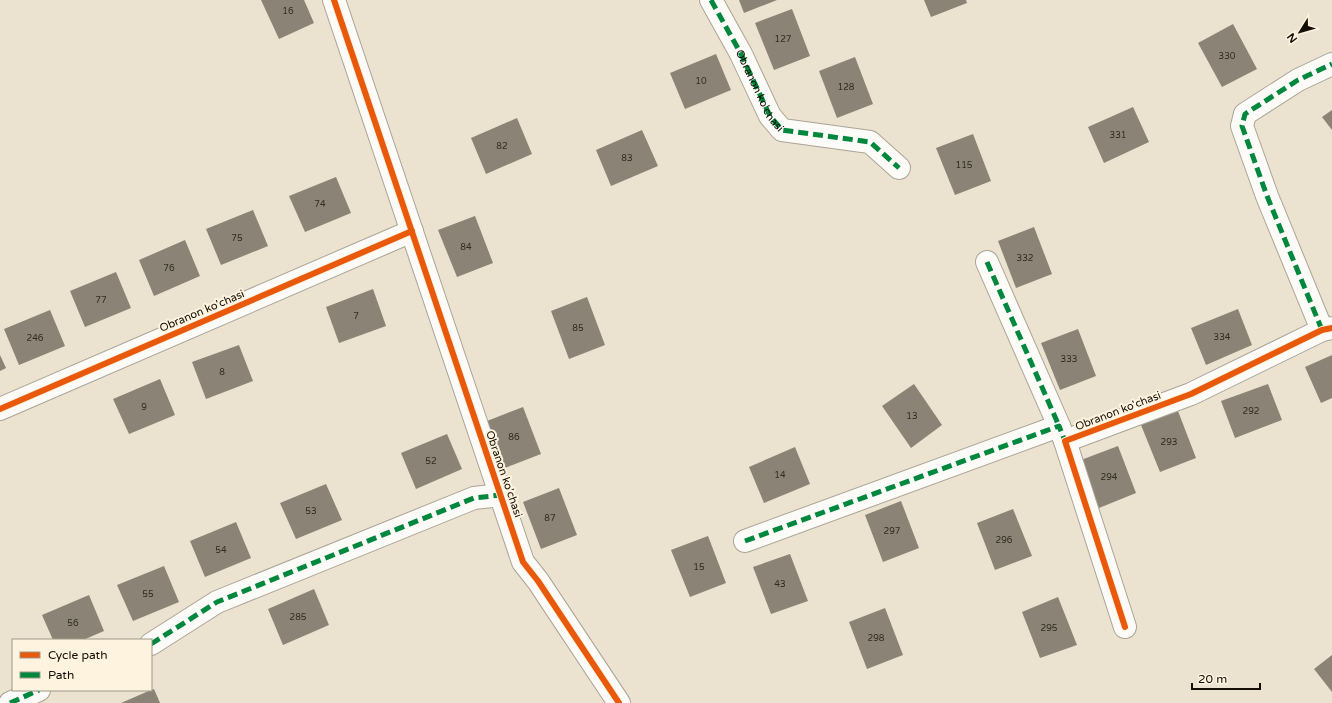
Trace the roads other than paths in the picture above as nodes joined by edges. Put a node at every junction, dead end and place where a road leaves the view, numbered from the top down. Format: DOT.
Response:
graph roads {
  1 [pos="334,0"];
  2 [pos="711,0"];
  3 [pos="1332,64"];
  4 [pos="899,168"];
  5 [pos="412,231"];
  6 [pos="986,262"];
  7 [pos="1327,329"];
  8 [pos="0,409"];
  9 [pos="1062,434"];
  10 [pos="501,495"];
  11 [pos="745,541"];
  12 [pos="1125,627"];
  13 [pos="152,643"];
  14 [pos="37,691"];
  15 [pos="10,703"];
  16 [pos="619,703"];
  1 -- 5 [label="street, Obranon ko'chasi"];
  2 -- 4 [label="street, Obranon ko'chasi"];
  3 -- 7 [label="street, Obranon ko'chasi"];
  5 -- 8 [label="street, Obranon ko'chasi"];
  5 -- 10 [label="street, Obranon ko'chasi"];
  6 -- 9 [label="street, Obranon ko'chasi"];
  7 -- 9 [label="street, Obranon ko'chasi"];
  9 -- 11 [label="street, Obranon ko'chasi"];
  9 -- 12 [label="street, Obranon ko'chasi"];
  10 -- 13 [label="street, Obranon ko'chasi"];
  10 -- 16 [label="street, Obranon ko'chasi"];
  14 -- 15 [label="street"];
}
